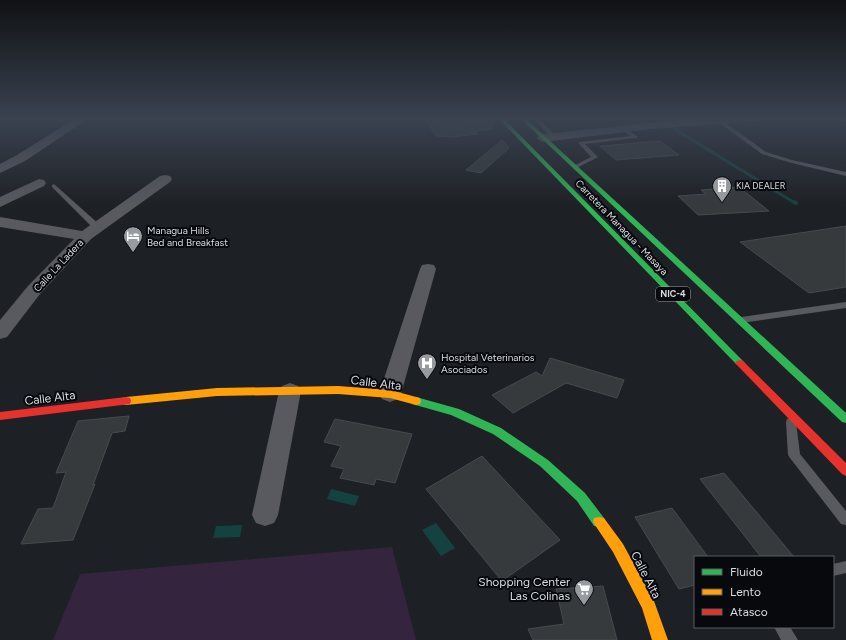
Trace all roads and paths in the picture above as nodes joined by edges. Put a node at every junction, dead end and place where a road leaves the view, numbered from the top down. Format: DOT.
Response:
graph roads {
  1 [pos="37,148"];
  2 [pos="529,148"];
  3 [pos="545,148"];
  4 [pos="557,148"];
  5 [pos="586,148"];
  6 [pos="757,148"];
  7 [pos="575,167"];
  8 [pos="0,169"];
  9 [pos="846,174"];
  10 [pos="165,179"];
  11 [pos="560,179"];
  12 [pos="39,183"];
  13 [pos="54,186"];
  14 [pos="0,203"];
  15 [pos="0,222"];
  16 [pos="92,232"];
  17 [pos="428,269"];
  18 [pos="846,305"];
  19 [pos="740,320"];
  20 [pos="0,333"];
  21 [pos="290,391"];
  22 [pos="390,394"];
  23 [pos="791,414"];
  24 [pos="0,416"];
  25 [pos="845,418"];
  26 [pos="846,471"];
  27 [pos="265,515"];
  28 [pos="846,520"];
  29 [pos="846,567"];
  30 [pos="834,570"];
  31 [pos="782,628"];
  32 [pos="660,640"];
  33 [pos="790,640"];
  1 -- 8 [label="street"];
  2 -- 11 [label="main road, Carretera Managua - Masaya / NIC-4"];
  3 -- 11 [label="main road"];
  4 -- 7 [label="main road, Carretera Managua - Masaya / NIC-4"];
  5 -- 7 [label="lane"];
  6 -- 9 [label="lane"];
  7 -- 19 [label="main road, Carretera Managua - Masaya / NIC-4"];
  10 -- 16 [label="street, Calle La Ladera"];
  11 -- 23 [label="main road, Carretera Managua - Masaya / NIC-4"];
  12 -- 14 [label="street"];
  13 -- 16 [label="lane"];
  15 -- 16 [label="street"];
  16 -- 20 [label="street, Calle La Ladera"];
  17 -- 22 [label="street"];
  18 -- 19 [label="lane"];
  19 -- 25 [label="main road, Carretera Managua - Masaya / NIC-4"];
  21 -- 22 [label="main road, Calle Alta"];
  21 -- 24 [label="main road, Calle Alta"];
  21 -- 27 [label="street"];
  22 -- 32 [label="main road, Calle Alta"];
  23 -- 26 [label="main road, Carretera Managua - Masaya / NIC-4"];
  23 -- 28 [label="lane"];
  29 -- 30 [label="lane"];
  31 -- 33 [label="lane"];
}
